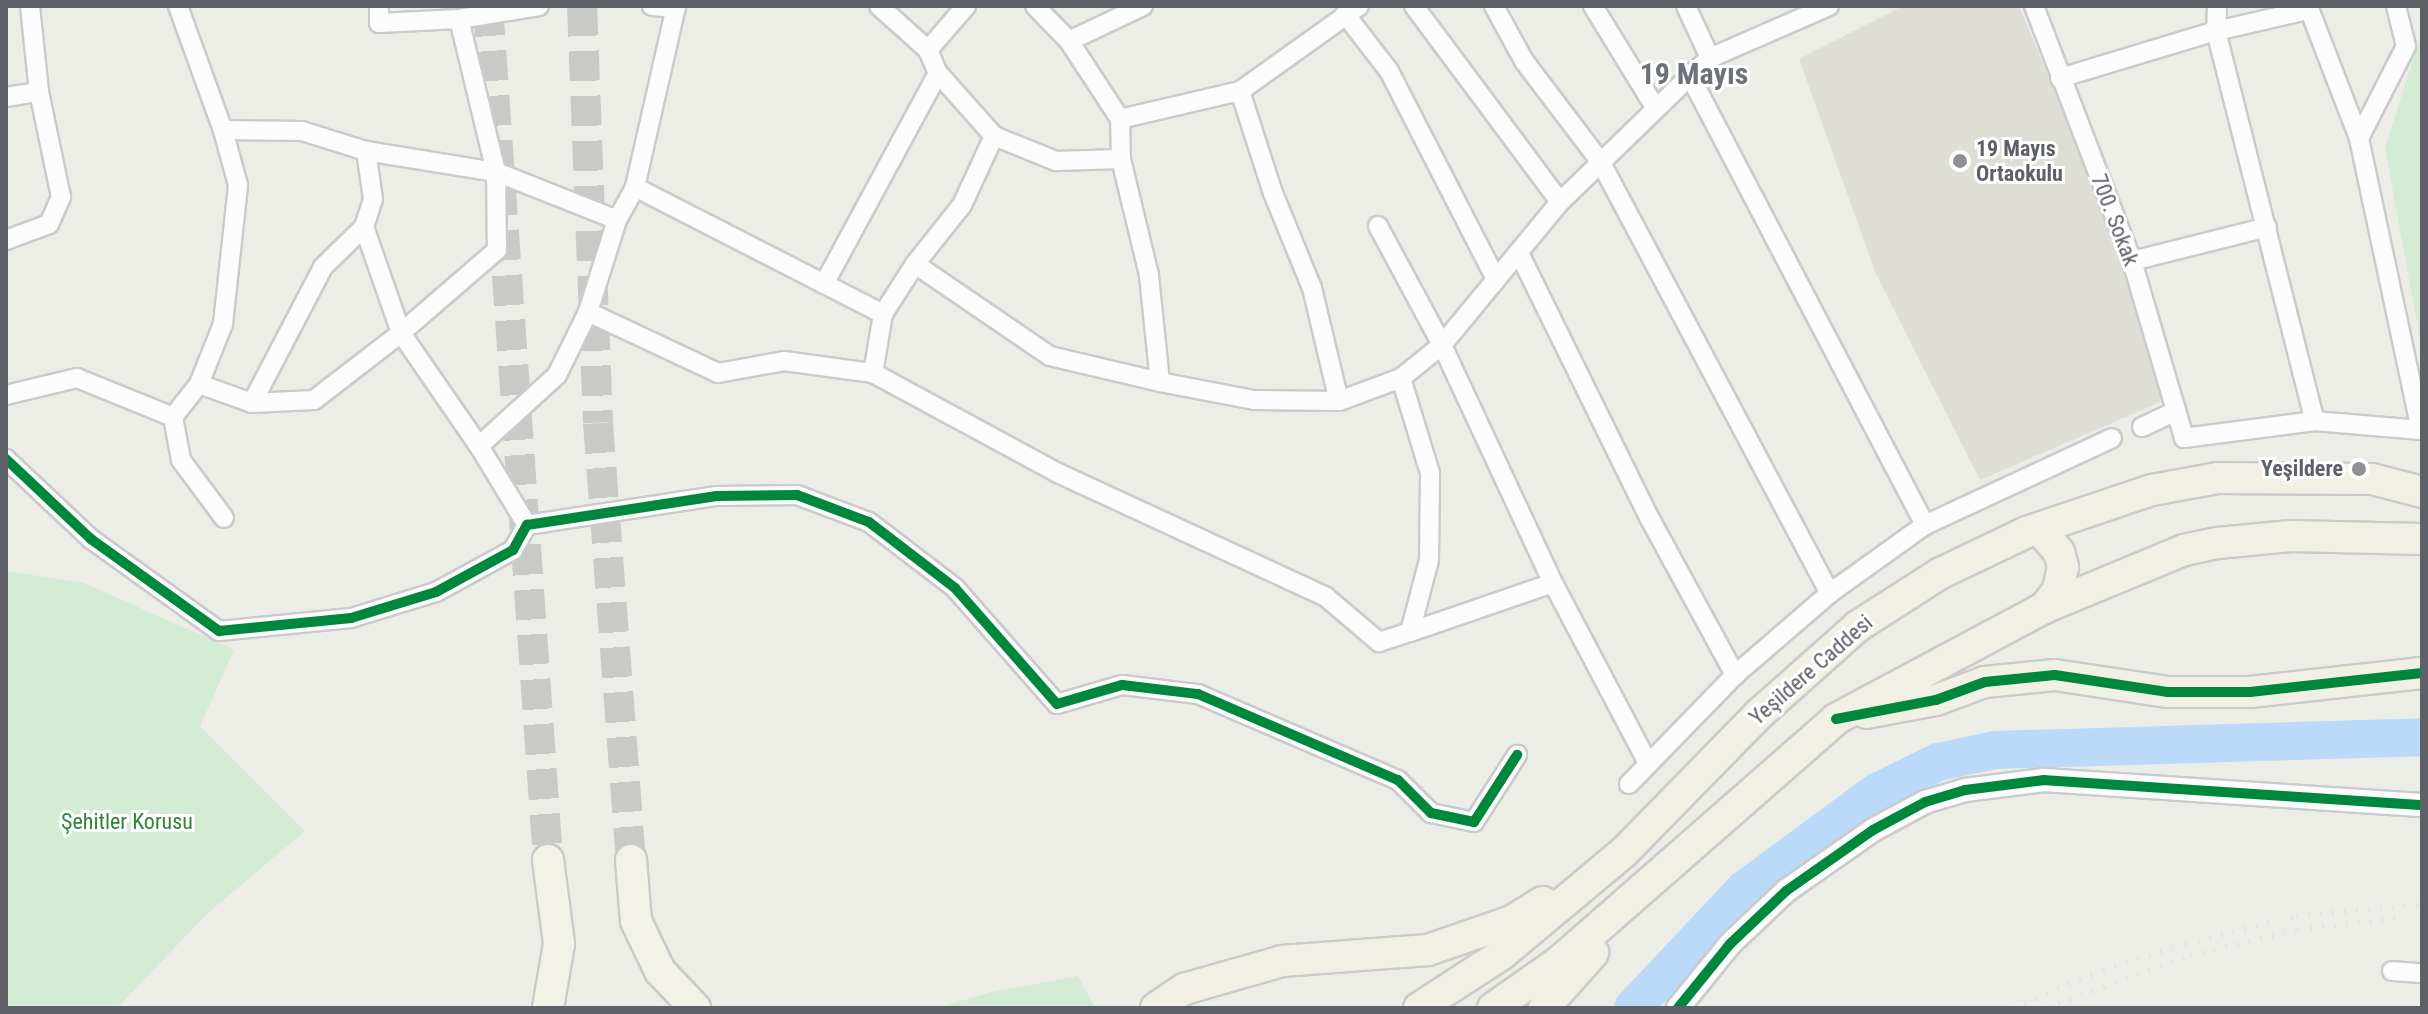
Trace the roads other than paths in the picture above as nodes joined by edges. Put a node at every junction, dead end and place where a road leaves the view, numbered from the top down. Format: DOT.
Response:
graph roads {
  1 [pos="30,6"];
  2 [pos="178,6"];
  3 [pos="379,6"];
  4 [pos="539,6"];
  5 [pos="652,6"];
  6 [pos="879,6"];
  7 [pos="966,6"];
  8 [pos="1035,6"];
  9 [pos="1143,6"];
  10 [pos="1414,6"];
  11 [pos="1494,6"];
  12 [pos="1593,6"];
  13 [pos="1686,6"];
  14 [pos="1829,6"];
  15 [pos="2034,6"];
  16 [pos="2217,6"];
  17 [pos="2396,6"];
  18 [pos="676,7"];
  19 [pos="2308,8"];
  20 [pos="1352,10"];
  21 [pos="459,19"];
  22 [pos="2216,31"];
  23 [pos="1069,41"];
  24 [pos="928,50"];
  25 [pos="1710,58"];
  26 [pos="938,73"];
  27 [pos="1690,76"];
  28 [pos="2060,78"];
  29 [pos="1240,91"];
  30 [pos="39,92"];
  31 [pos="6,97"];
  32 [pos="1655,107"];
  33 [pos="1120,119"];
  34 [pos="223,130"];
  35 [pos="994,136"];
  36 [pos="2359,138"];
  37 [pos="366,151"];
  38 [pos="1121,159"];
  39 [pos="1600,161"];
  40 [pos="496,172"];
  41 [pos="635,187"];
  42 [pos="1560,202"];
  43 [pos="617,220"];
  44 [pos="1378,226"];
  45 [pos="364,227"];
  46 [pos="2267,227"];
  47 [pos="6,240"];
  48 [pos="1519,253"];
  49 [pos="2132,261"];
  50 [pos="915,264"];
  51 [pos="1496,279"];
  52 [pos="824,284"];
  53 [pos="588,312"];
  54 [pos="883,314"];
  55 [pos="401,333"];
  56 [pos="1442,345"];
  57 [pos="873,373"];
  58 [pos="1401,378"];
  59 [pos="1160,382"];
  60 [pos="199,384"];
  61 [pos="6,395"];
  62 [pos="1339,401"];
  63 [pos="252,403"];
  64 [pos="2176,411"];
  65 [pos="173,417"];
  66 [pos="2315,421"];
  67 [pos="2142,427"];
  68 [pos="2112,438"];
  69 [pos="479,446"];
  70 [pos="6,459"];
  71 [pos="2422,492"];
  72 [pos="224,518"];
  73 [pos="527,525"];
  74 [pos="1925,525"];
  75 [pos="2039,529"];
  76 [pos="2422,539"];
  77 [pos="1553,583"];
  78 [pos="1830,593"];
  79 [pos="2044,608"];
  80 [pos="1410,632"];
  81 [pos="2422,673"];
  82 [pos="1735,675"];
  83 [pos="1836,719"];
  84 [pos="1517,755"];
  85 [pos="1647,761"];
  86 [pos="1629,784"];
  87 [pos="2422,805"];
  88 [pos="1625,851"];
  89 [pos="1689,851"];
  90 [pos="548,860"];
  91 [pos="631,860"];
  92 [pos="2392,971"];
  93 [pos="2422,973"];
  94 [pos="548,1008"];
  95 [pos="695,1008"];
  96 [pos="1156,1008"];
  97 [pos="1419,1008"];
  98 [pos="1493,1008"];
  99 [pos="1544,1008"];
  100 [pos="1678,1008"];
  1 -- 30 [label="street"];
  2 -- 34 [label="street"];
  3 -- 21 [label="street"];
  4 -- 21 [label="street"];
  5 -- 18 [label="street"];
  6 -- 24 [label="street"];
  7 -- 24 [label="street"];
  8 -- 23 [label="street"];
  9 -- 23 [label="street"];
  10 -- 42 [label="street"];
  11 -- 39 [label="street"];
  12 -- 32 [label="street"];
  13 -- 25 [label="street"];
  14 -- 25 [label="street"];
  15 -- 28 [label="street, 700. Sokak"];
  16 -- 22 [label="street"];
  17 -- 36 [label="street"];
  18 -- 41 [label="street"];
  19 -- 22 [label="street"];
  19 -- 36 [label="street"];
  20 -- 29 [label="street"];
  20 -- 51 [label="street"];
  21 -- 40 [label="street"];
  22 -- 28 [label="street"];
  22 -- 46 [label="street"];
  23 -- 33 [label="street"];
  24 -- 26 [label="street"];
  25 -- 27 [label="street"];
  26 -- 35 [label="street"];
  26 -- 52 [label="street"];
  27 -- 32 [label="street"];
  27 -- 74 [label="street"];
  28 -- 49 [label="street, 700. Sokak"];
  29 -- 33 [label="street"];
  29 -- 62 [label="street"];
  30 -- 31 [label="street"];
  30 -- 47 [label="street"];
  32 -- 39 [label="street"];
  33 -- 38 [label="street"];
  34 -- 37 [label="street"];
  34 -- 60 [label="street"];
  35 -- 38 [label="street"];
  35 -- 50 [label="street"];
  36 -- 66 [label="street"];
  37 -- 40 [label="street"];
  37 -- 45 [label="street"];
  38 -- 59 [label="street"];
  39 -- 42 [label="street"];
  39 -- 78 [label="street"];
  40 -- 43 [label="street"];
  40 -- 55 [label="street"];
  41 -- 43 [label="street"];
  41 -- 52 [label="street"];
  42 -- 48 [label="street"];
  43 -- 53 [label="street"];
  44 -- 56 [label="street"];
  45 -- 55 [label="street"];
  45 -- 63 [label="street"];
  46 -- 49 [label="street"];
  46 -- 66 [label="street"];
  48 -- 51 [label="street"];
  48 -- 82 [label="street"];
  49 -- 64 [label="street, 700. Sokak"];
  50 -- 54 [label="street"];
  50 -- 59 [label="street"];
  51 -- 56 [label="street"];
  52 -- 54 [label="street"];
  53 -- 57 [label="street"];
  53 -- 69 [label="street"];
  54 -- 57 [label="street"];
  55 -- 63 [label="street"];
  55 -- 69 [label="street"];
  56 -- 58 [label="street"];
  56 -- 77 [label="street"];
  57 -- 80 [label="street"];
  58 -- 62 [label="street"];
  58 -- 80 [label="street"];
  59 -- 62 [label="street"];
  60 -- 63 [label="street"];
  60 -- 65 [label="street"];
  61 -- 65 [label="street"];
  64 -- 66 [label="street, 700. Sokak"];
  64 -- 67 [label="street"];
  65 -- 72 [label="street"];
  68 -- 74 [label="street"];
  69 -- 73 [label="street"];
  70 -- 73 [label="street"];
  71 -- 75 [label="highway, Yeşildere Caddesi"];
  73 -- 84 [label="street"];
  74 -- 78 [label="street"];
  75 -- 79 [label="highway"];
  75 -- 88 [label="highway, Yeşildere Caddesi"];
  76 -- 79 [label="highway"];
  77 -- 80 [label="street"];
  77 -- 85 [label="street"];
  78 -- 82 [label="street"];
  79 -- 83 [label="highway"];
  81 -- 83 [label="highway"];
  82 -- 85 [label="street"];
  83 -- 89 [label="highway"];
  85 -- 86 [label="street"];
  87 -- 100 [label="street"];
  88 -- 96 [label="highway"];
  88 -- 97 [label="highway, Yeşildere Caddesi"];
  89 -- 98 [label="highway"];
  89 -- 99 [label="highway"];
  90 -- 94 [label="main road"];
  91 -- 95 [label="main road"];
  92 -- 93 [label="street"];
}
